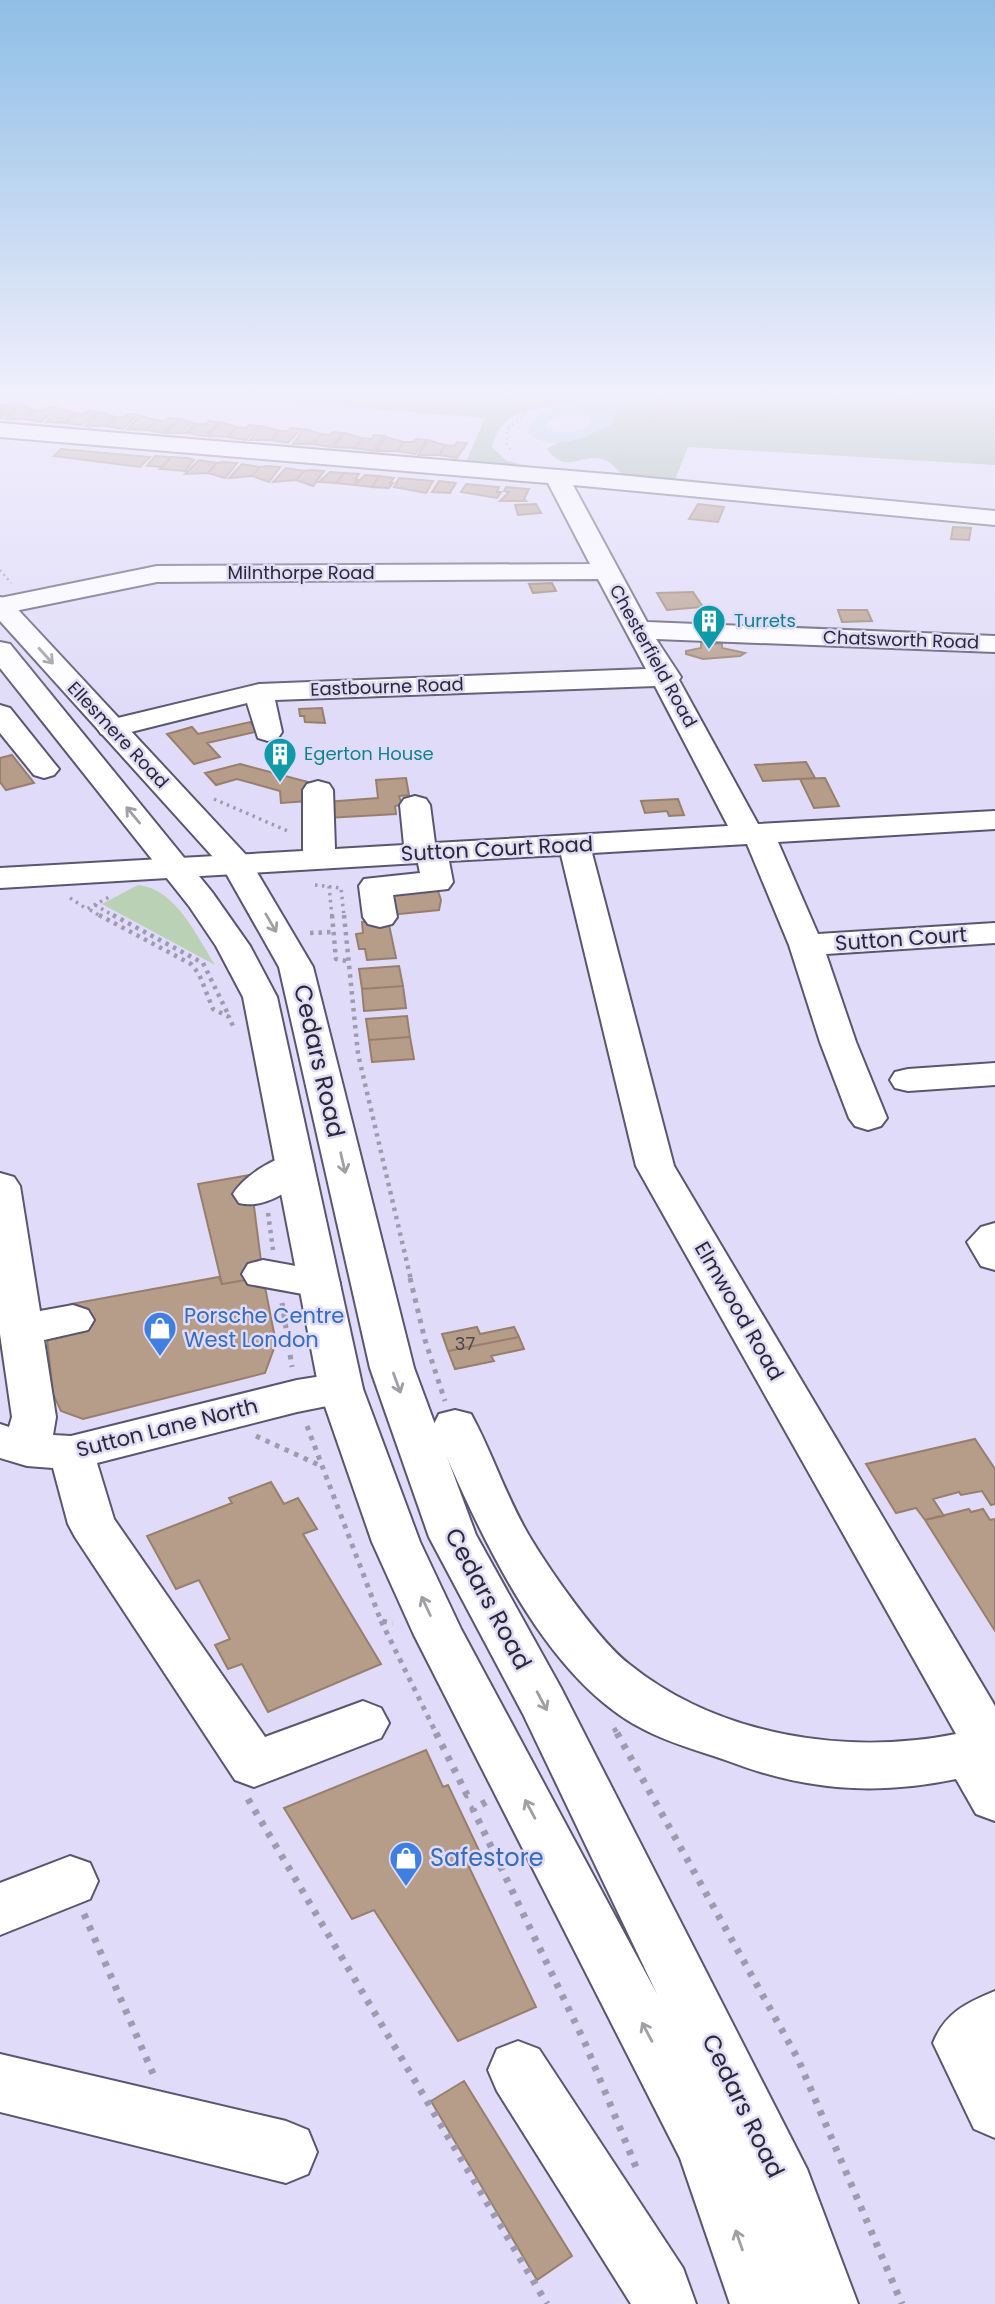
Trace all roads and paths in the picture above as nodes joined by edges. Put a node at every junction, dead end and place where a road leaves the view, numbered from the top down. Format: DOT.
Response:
graph roads {
  1 [pos="570,502"];
  2 [pos="817,502"];
  3 [pos="995,517"];
  4 [pos="605,571"];
  5 [pos="1,606"];
  6 [pos="640,630"];
  7 [pos="995,644"];
  8 [pos="0,650"];
  9 [pos="667,677"];
  10 [pos="259,692"];
  11 [pos="0,714"];
  12 [pos="111,728"];
  13 [pos="268,732"];
  14 [pos="44,769"];
  15 [pos="318,790"];
  16 [pos="207,796"];
  17 [pos="415,805"];
  18 [pos="995,820"];
  19 [pos="753,834"];
  20 [pos="575,845"];
  21 [pos="426,853"];
  22 [pos="323,863"];
  23 [pos="237,864"];
  24 [pos="177,867"];
  25 [pos="0,878"];
  26 [pos="303,884"];
  27 [pos="95,905"];
  28 [pos="90,910"];
  29 [pos="380,917"];
  30 [pos="333,932"];
  31 [pos="310,933"];
  32 [pos="995,933"];
  33 [pos="806,945"];
  34 [pos="348,961"];
  35 [pos="229,1017"];
  36 [pos="236,1035"];
  37 [pos="995,1074"];
  38 [pos="908,1080"];
  39 [pos="868,1118"];
  40 [pos="270,1182"];
  41 [pos="0,1186"];
  42 [pos="995,1236"];
  43 [pos="995,1256"];
  44 [pos="286,1278"];
  45 [pos="74,1320"];
  46 [pos="19,1330"];
  47 [pos="294,1378"];
  48 [pos="341,1389"];
  49 [pos="307,1426"];
  50 [pos="455,1426"];
  51 [pos="251,1434"];
  52 [pos="24,1453"];
  53 [pos="322,1466"];
  54 [pos="381,1621"];
  55 [pos="400,1624"];
  56 [pos="608,1719"];
  57 [pos="363,1723"];
  58 [pos="986,1746"];
  59 [pos="246,1794"];
  60 [pos="995,1798"];
  61 [pos="70,1881"];
  62 [pos="0,1909"];
  63 [pos="995,2018"];
  64 [pos="518,2070"];
  65 [pos="0,2083"];
  66 [pos="995,2108"];
  67 [pos="175,2126"];
  68 [pos="286,2152"];
  69 [pos="641,2178"];
  70 [pos="547,2304"];
  71 [pos="664,2304"];
  72 [pos="762,2304"];
  73 [pos="826,2304"];
  74 [pos="902,2304"];
  1 -- 4 [label="main road, Chesterfield Road"];
  2 -- 3 [label="main road"];
  4 -- 5 [label="main road, Milnthorpe Road"];
  4 -- 6 [label="main road, Chesterfield Road"];
  5 -- 12 [label="main road, Ellesmere Road, one-way"];
  6 -- 7 [label="main road, Chatsworth Road"];
  6 -- 9 [label="main road, Chesterfield Road"];
  24 -- 8 [label="main road, Ellesmere Road, one-way"];
  9 -- 10 [label="main road, Eastbourne Road"];
  9 -- 19 [label="main road, Chesterfield Road"];
  10 -- 12 [label="main road, Eastbourne Road"];
  10 -- 13 [label="main road"];
  11 -- 14 [label="main road"];
  12 -- 23 [label="main road, Ellesmere Road"];
  15 -- 22 [label="main road"];
  16 -- 22 [label="path"];
  17 -- 21 [label="main road"];
  18 -- 19 [label="main road, Sutton Court Road"];
  19 -- 20 [label="main road, Sutton Court Road"];
  19 -- 33 [label="main road, Chesterfield Road"];
  20 -- 21 [label="main road, Sutton Court Road"];
  20 -- 58 [label="main road, Elmwood Road"];
  21 -- 22 [label="main road, Sutton Court Road"];
  21 -- 29 [label="main road"];
  22 -- 23 [label="main road, Sutton Court Road"];
  22 -- 26 [label="path"];
  22 -- 30 [label="path"];
  22 -- 34 [label="path, Cedars Road"];
  23 -- 24 [label="main road, Sutton Court Road"];
  23 -- 73 [label="main road, Cedars Road, one-way"];
  24 -- 25 [label="main road, Sutton Court Road"];
  24 -- 40 [label="main road, Cedars Road"];
  27 -- 35 [label="path"];
  28 -- 35 [label="path"];
  30 -- 31 [label="path"];
  30 -- 34 [label="path"];
  32 -- 33 [label="main road, Sutton Court"];
  33 -- 39 [label="main road, Chesterfield Road"];
  34 -- 50 [label="path, Cedars Road"];
  35 -- 36 [label="path"];
  37 -- 38 [label="main road"];
  40 -- 44 [label="main road, Cedars Road"];
  40 -- 44 [label="path"];
  41 -- 46 [label="main road"];
  42 -- 43 [label="main road"];
  44 -- 47 [label="path"];
  44 -- 48 [label="main road, Cedars Road"];
  45 -- 46 [label="main road"];
  46 -- 52 [label="main road"];
  48 -- 52 [label="main road, Sutton Lane North"];
  72 -- 48 [label="main road, Cedars Road, one-way"];
  49 -- 53 [label="path"];
  50 -- 58 [label="main road"];
  51 -- 53 [label="path"];
  52 -- 57 [label="main road"];
  53 -- 54 [label="path"];
  54 -- 55 [label="path"];
  54 -- 69 [label="path"];
  56 -- 74 [label="path"];
  58 -- 60 [label="main road, Elmwood Road"];
  59 -- 70 [label="path"];
  61 -- 62 [label="main road"];
  61 -- 67 [label="path"];
  63 -- 66 [label="main road"];
  64 -- 71 [label="main road"];
  65 -- 67 [label="main road"];
  67 -- 68 [label="main road"];
}
